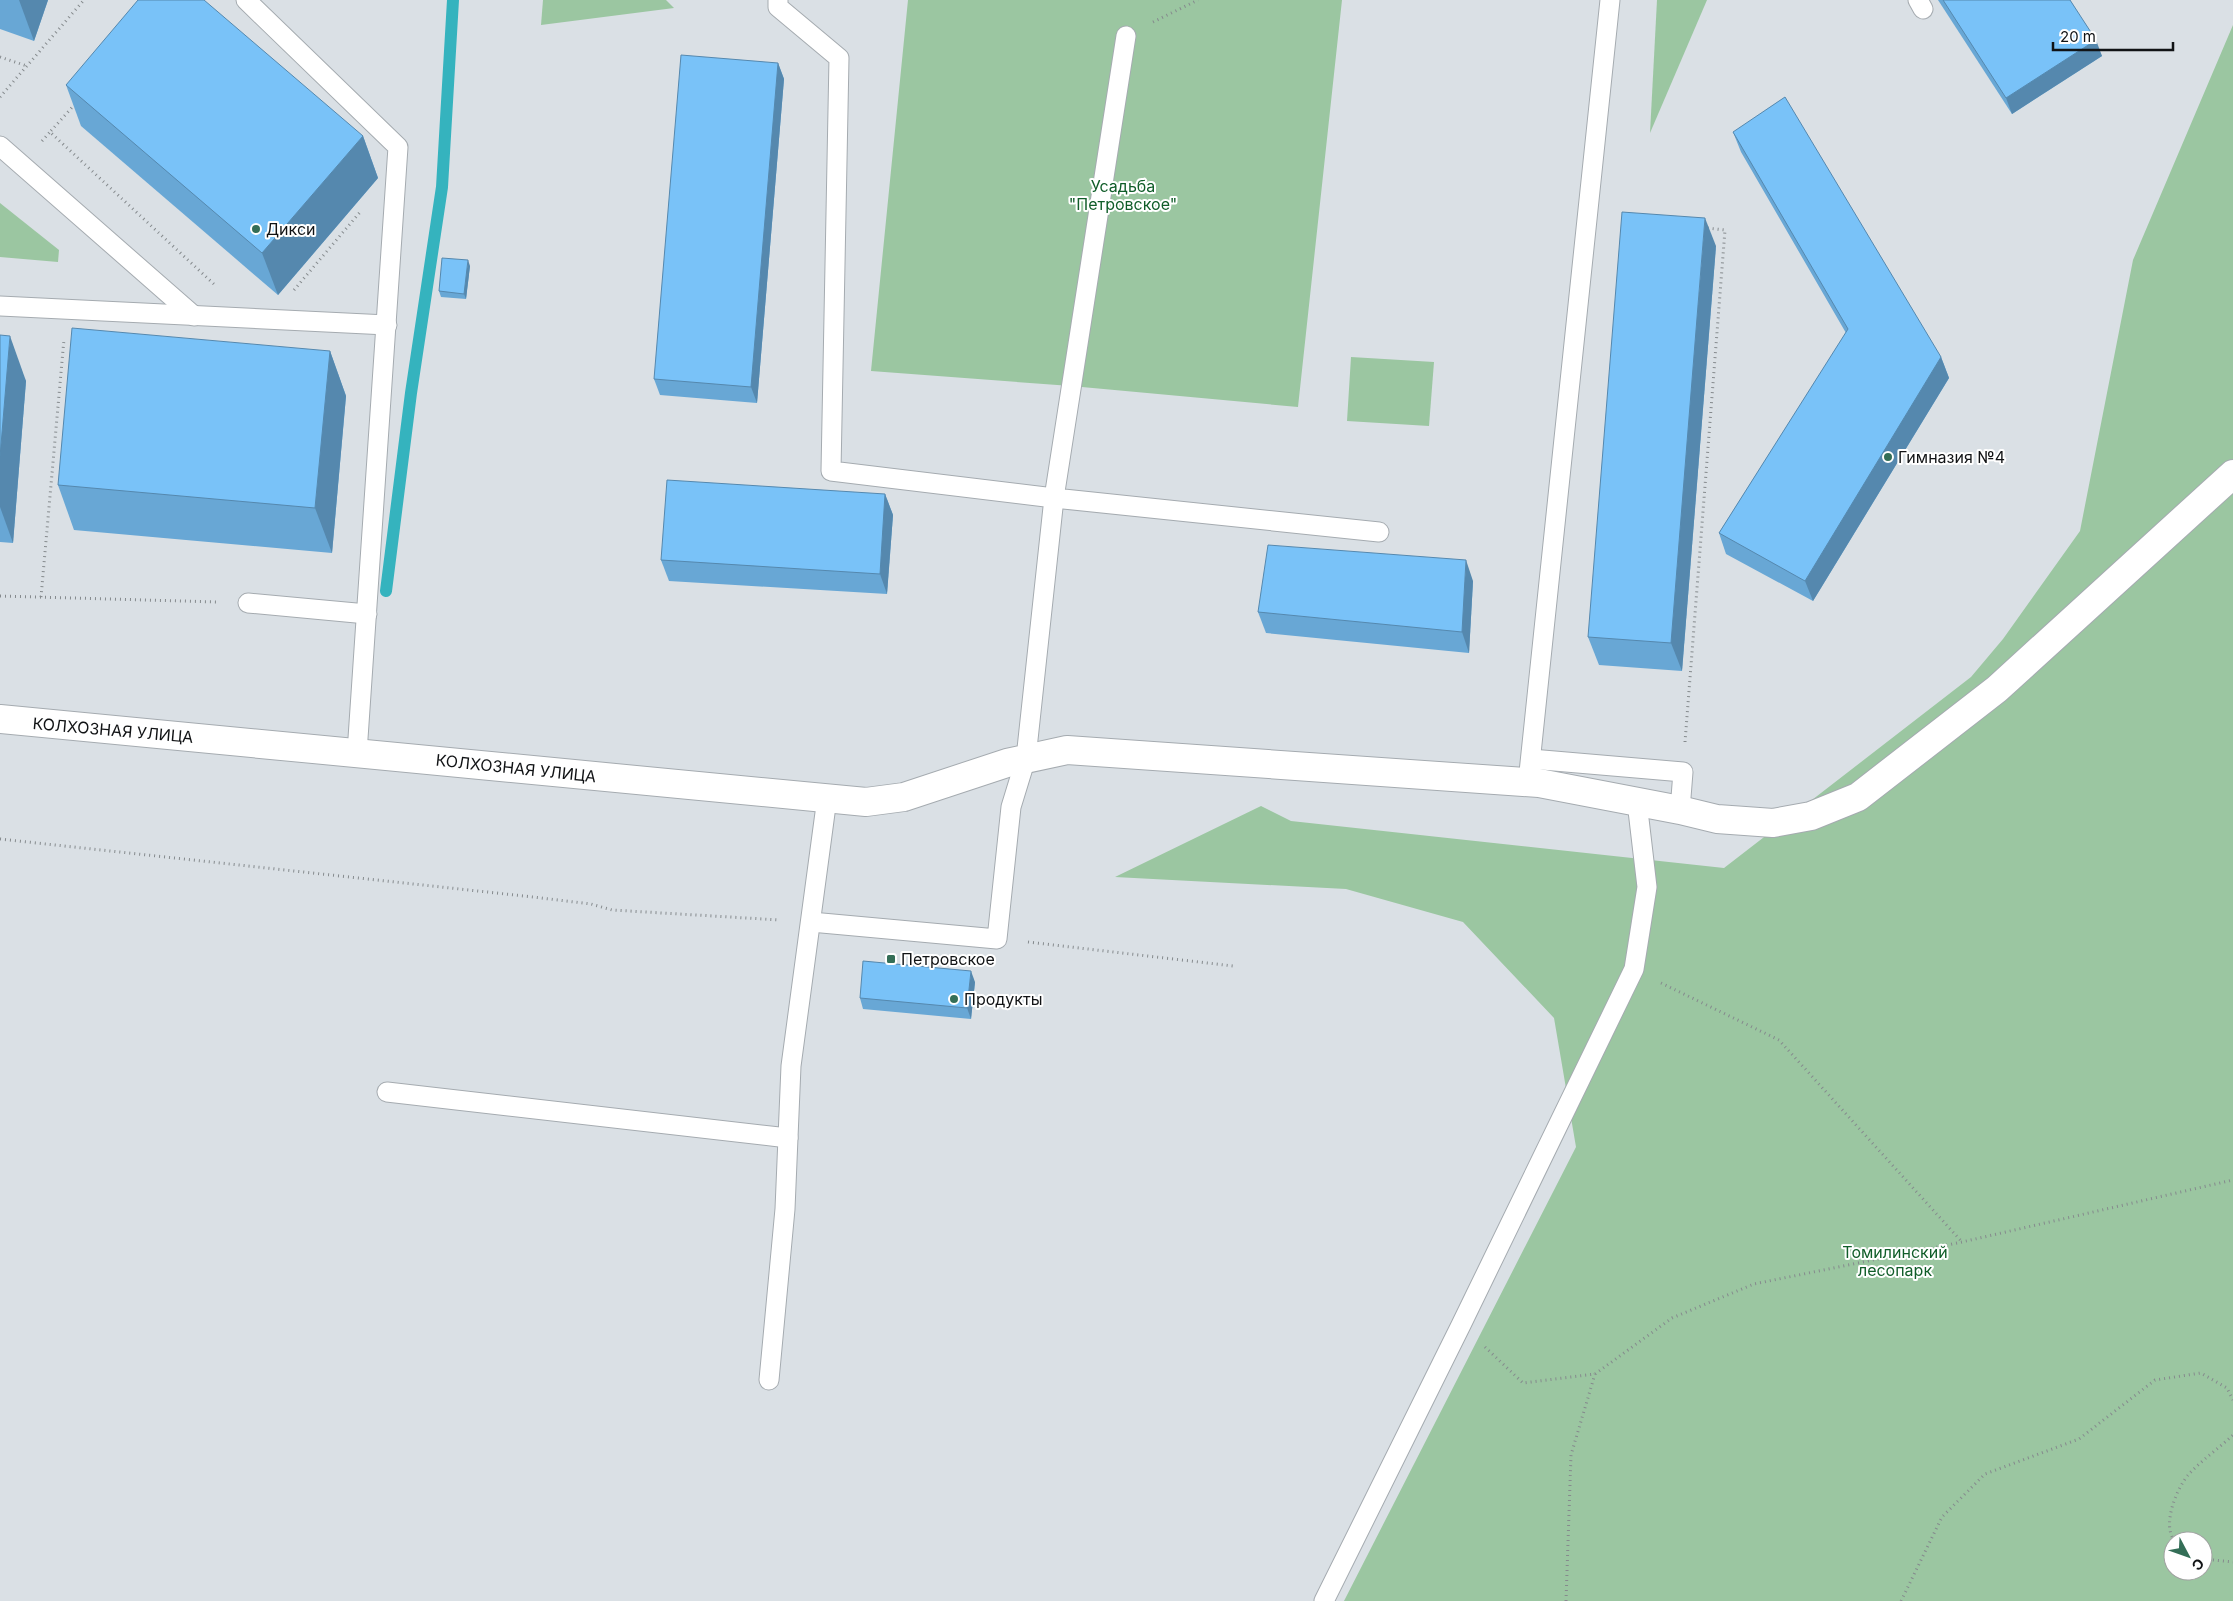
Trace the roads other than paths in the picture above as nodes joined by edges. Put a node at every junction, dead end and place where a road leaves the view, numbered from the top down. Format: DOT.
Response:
graph roads {
  1 [pos="246,0"];
  2 [pos="778,0"];
  3 [pos="1610,0"];
  4 [pos="1126,36"];
  5 [pos="0,146"];
  6 [pos="0,306"];
  7 [pos="194,316"];
  8 [pos="387,325"];
  9 [pos="2233,474"];
  10 [pos="1054,498"];
  11 [pos="1379,532"];
  12 [pos="248,603"];
  13 [pos="367,614"];
  14 [pos="0,719"];
  15 [pos="357,753"];
  16 [pos="1026,758"];
  17 [pos="1530,770"];
  18 [pos="827,798"];
  19 [pos="1637,802"];
  20 [pos="1680,810"];
  21 [pos="811,922"];
  22 [pos="387,1092"];
  23 [pos="788,1138"];
  24 [pos="769,1380"];
  25 [pos="1324,1601"];
  1 -- 8 [label="lane"];
  2 -- 10 [label="lane"];
  3 -- 17 [label="lane"];
  4 -- 10 [label="lane"];
  5 -- 7 [label="lane"];
  6 -- 7 [label="lane"];
  7 -- 8 [label="lane"];
  8 -- 13 [label="lane"];
  9 -- 20 [label="street, КОЛХОЗНАЯ УЛИЦА"];
  10 -- 11 [label="lane"];
  10 -- 16 [label="lane"];
  12 -- 13 [label="lane"];
  13 -- 15 [label="lane"];
  14 -- 15 [label="street, КОЛХОЗНАЯ УЛИЦА"];
  15 -- 18 [label="street, КОЛХОЗНАЯ УЛИЦА"];
  16 -- 17 [label="street, КОЛХОЗНАЯ УЛИЦА"];
  16 -- 18 [label="street, КОЛХОЗНАЯ УЛИЦА"];
  16 -- 21 [label="lane"];
  17 -- 19 [label="street, КОЛХОЗНАЯ УЛИЦА"];
  17 -- 20 [label="lane"];
  18 -- 21 [label="lane"];
  19 -- 20 [label="street, КОЛХОЗНАЯ УЛИЦА"];
  19 -- 25 [label="lane"];
  21 -- 23 [label="lane"];
  22 -- 23 [label="lane"];
  23 -- 24 [label="lane"];
}
